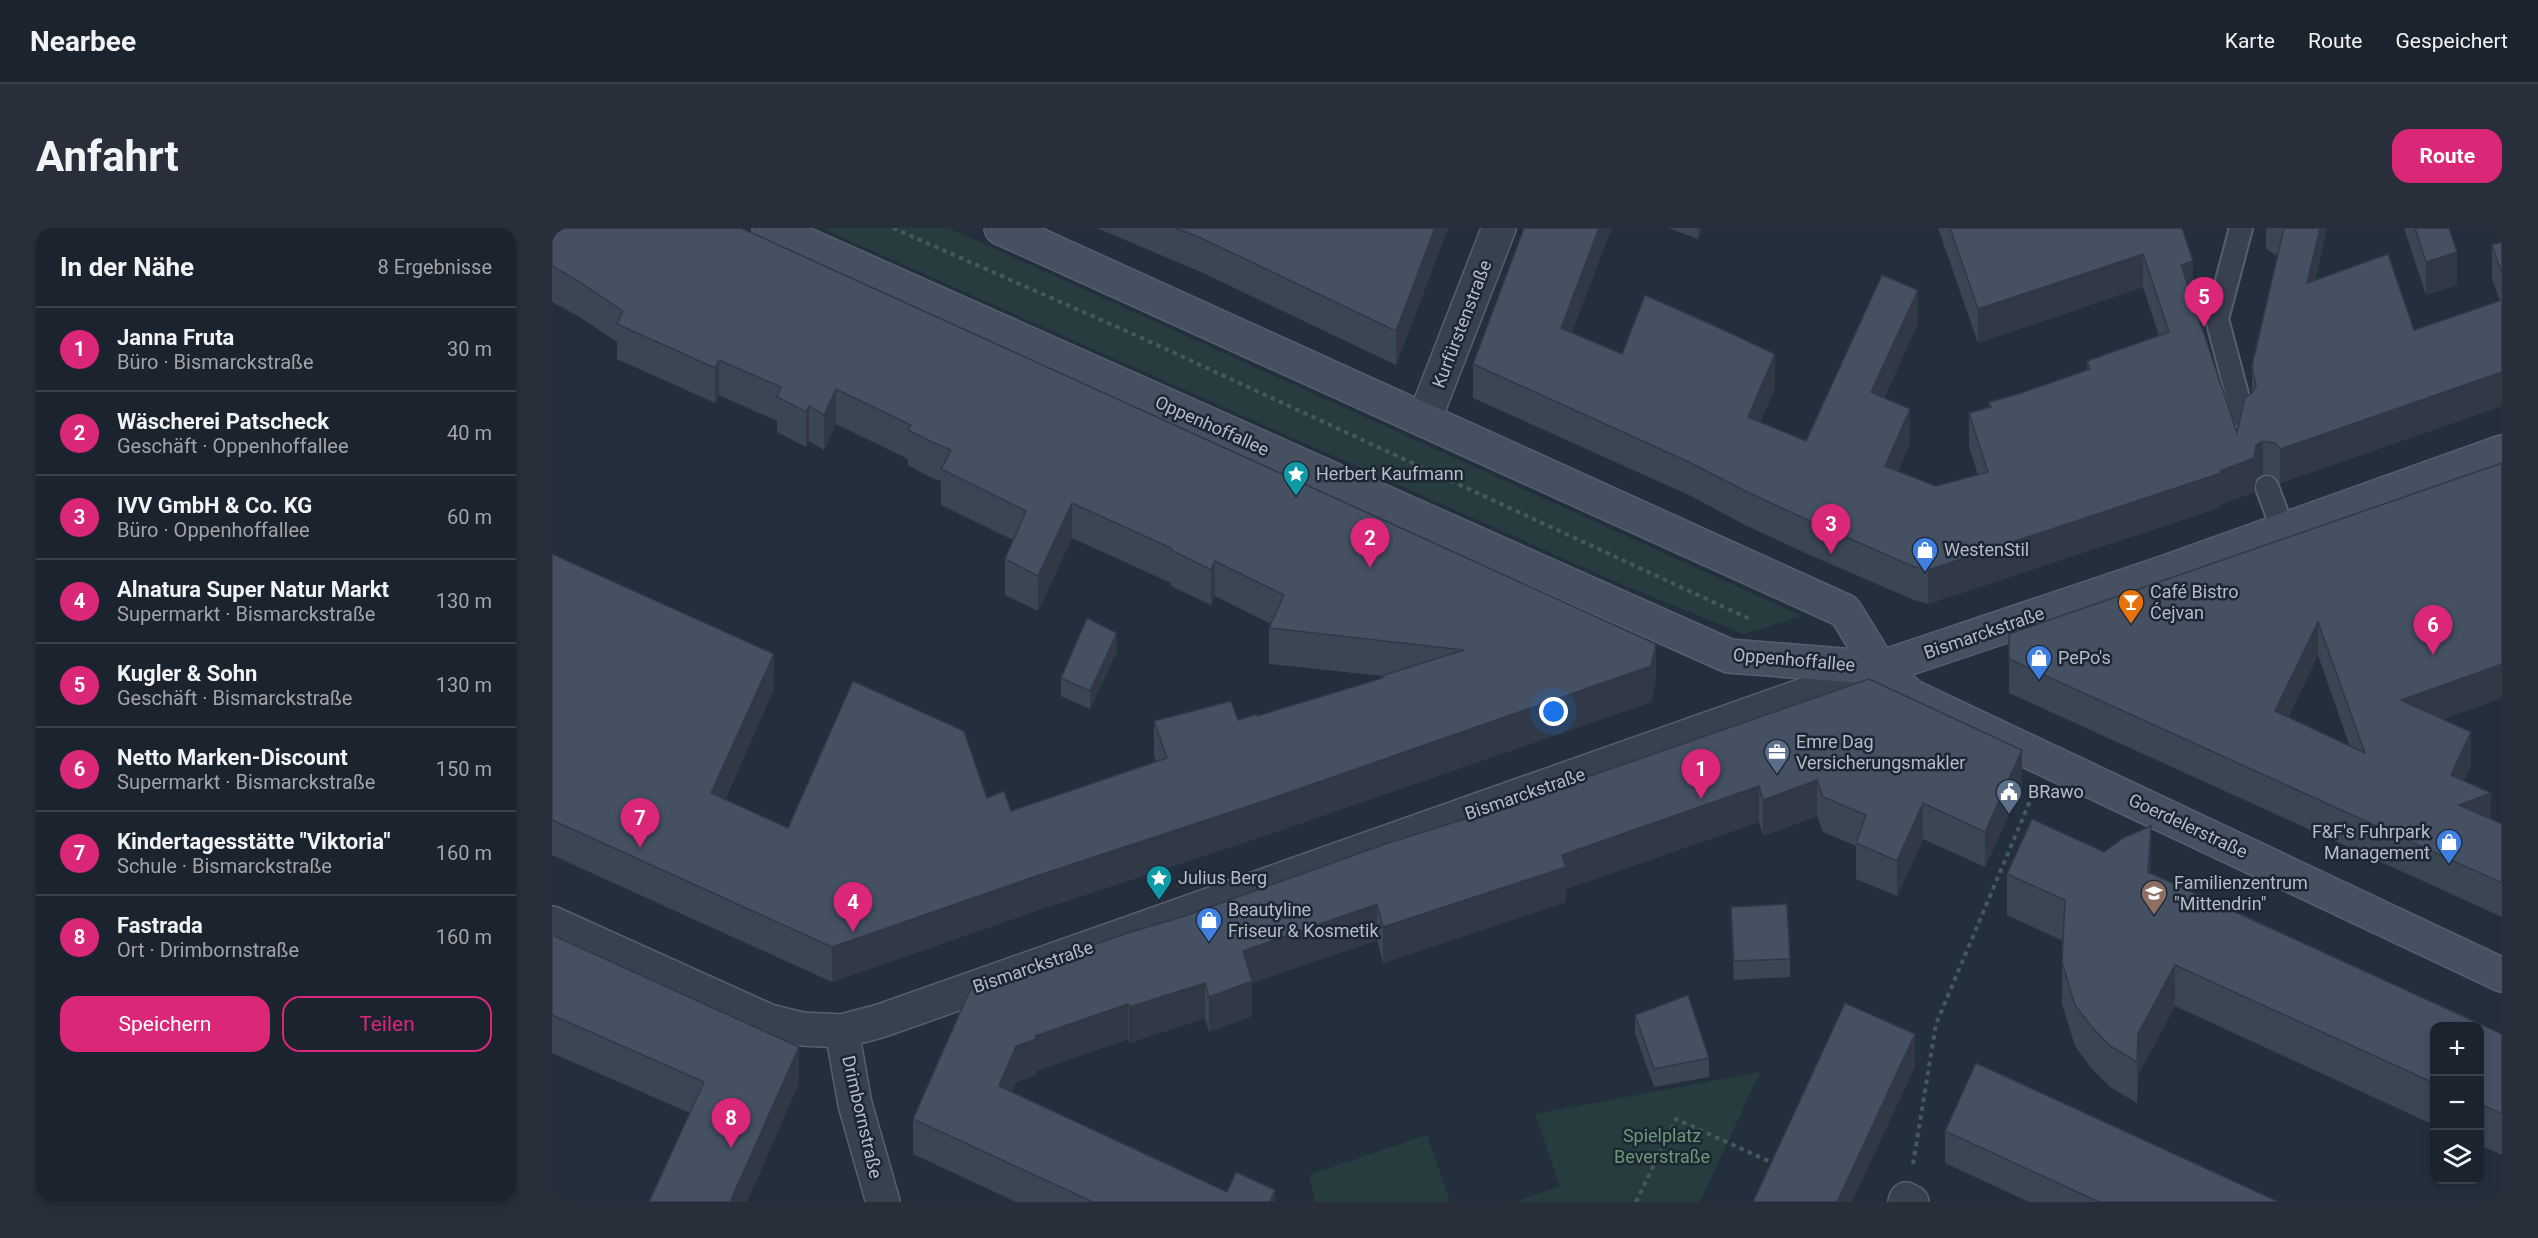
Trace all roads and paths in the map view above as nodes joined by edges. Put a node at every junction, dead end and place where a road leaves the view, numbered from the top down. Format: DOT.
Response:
graph roads {
  1 [pos="769,228"];
  2 [pos="893,228"];
  3 [pos="1001,228"];
  4 [pos="1499,228"];
  5 [pos="2241,228"];
  6 [pos="2243,417"];
  7 [pos="1424,420"];
  8 [pos="2502,452"];
  9 [pos="2267,487"];
  10 [pos="2283,530"];
  11 [pos="1760,624"];
  12 [pos="1880,668"];
  13 [pos="2047,760"];
  14 [pos="552,923"];
  15 [pos="2502,975"];
  16 [pos="842,1031"];
  17 [pos="1784,1168"];
  18 [pos="1908,1201"];
  19 [pos="883,1202"];
  20 [pos="1636,1202"];
  1 -- 12 [label="street, Oppenhoffallee"];
  2 -- 11 [label="path"];
  3 -- 7 [label="street, Oppenhoffallee"];
  4 -- 7 [label="street, Kurfürstenstraße"];
  5 -- 6 [label="lane"];
  7 -- 12 [label="street, Oppenhoffallee"];
  8 -- 10 [label="street, Bismarckstraße"];
  9 -- 10 [label="lane"];
  10 -- 12 [label="street, Bismarckstraße"];
  12 -- 13 [label="street, Goerdelerstraße"];
  12 -- 16 [label="street, Bismarckstraße"];
  13 -- 15 [label="street, Goerdelerstraße"];
  13 -- 18 [label="path"];
  14 -- 16 [label="street, Bismarckstraße"];
  16 -- 19 [label="street, Drimbornstraße"];
  17 -- 20 [label="path"];
}
